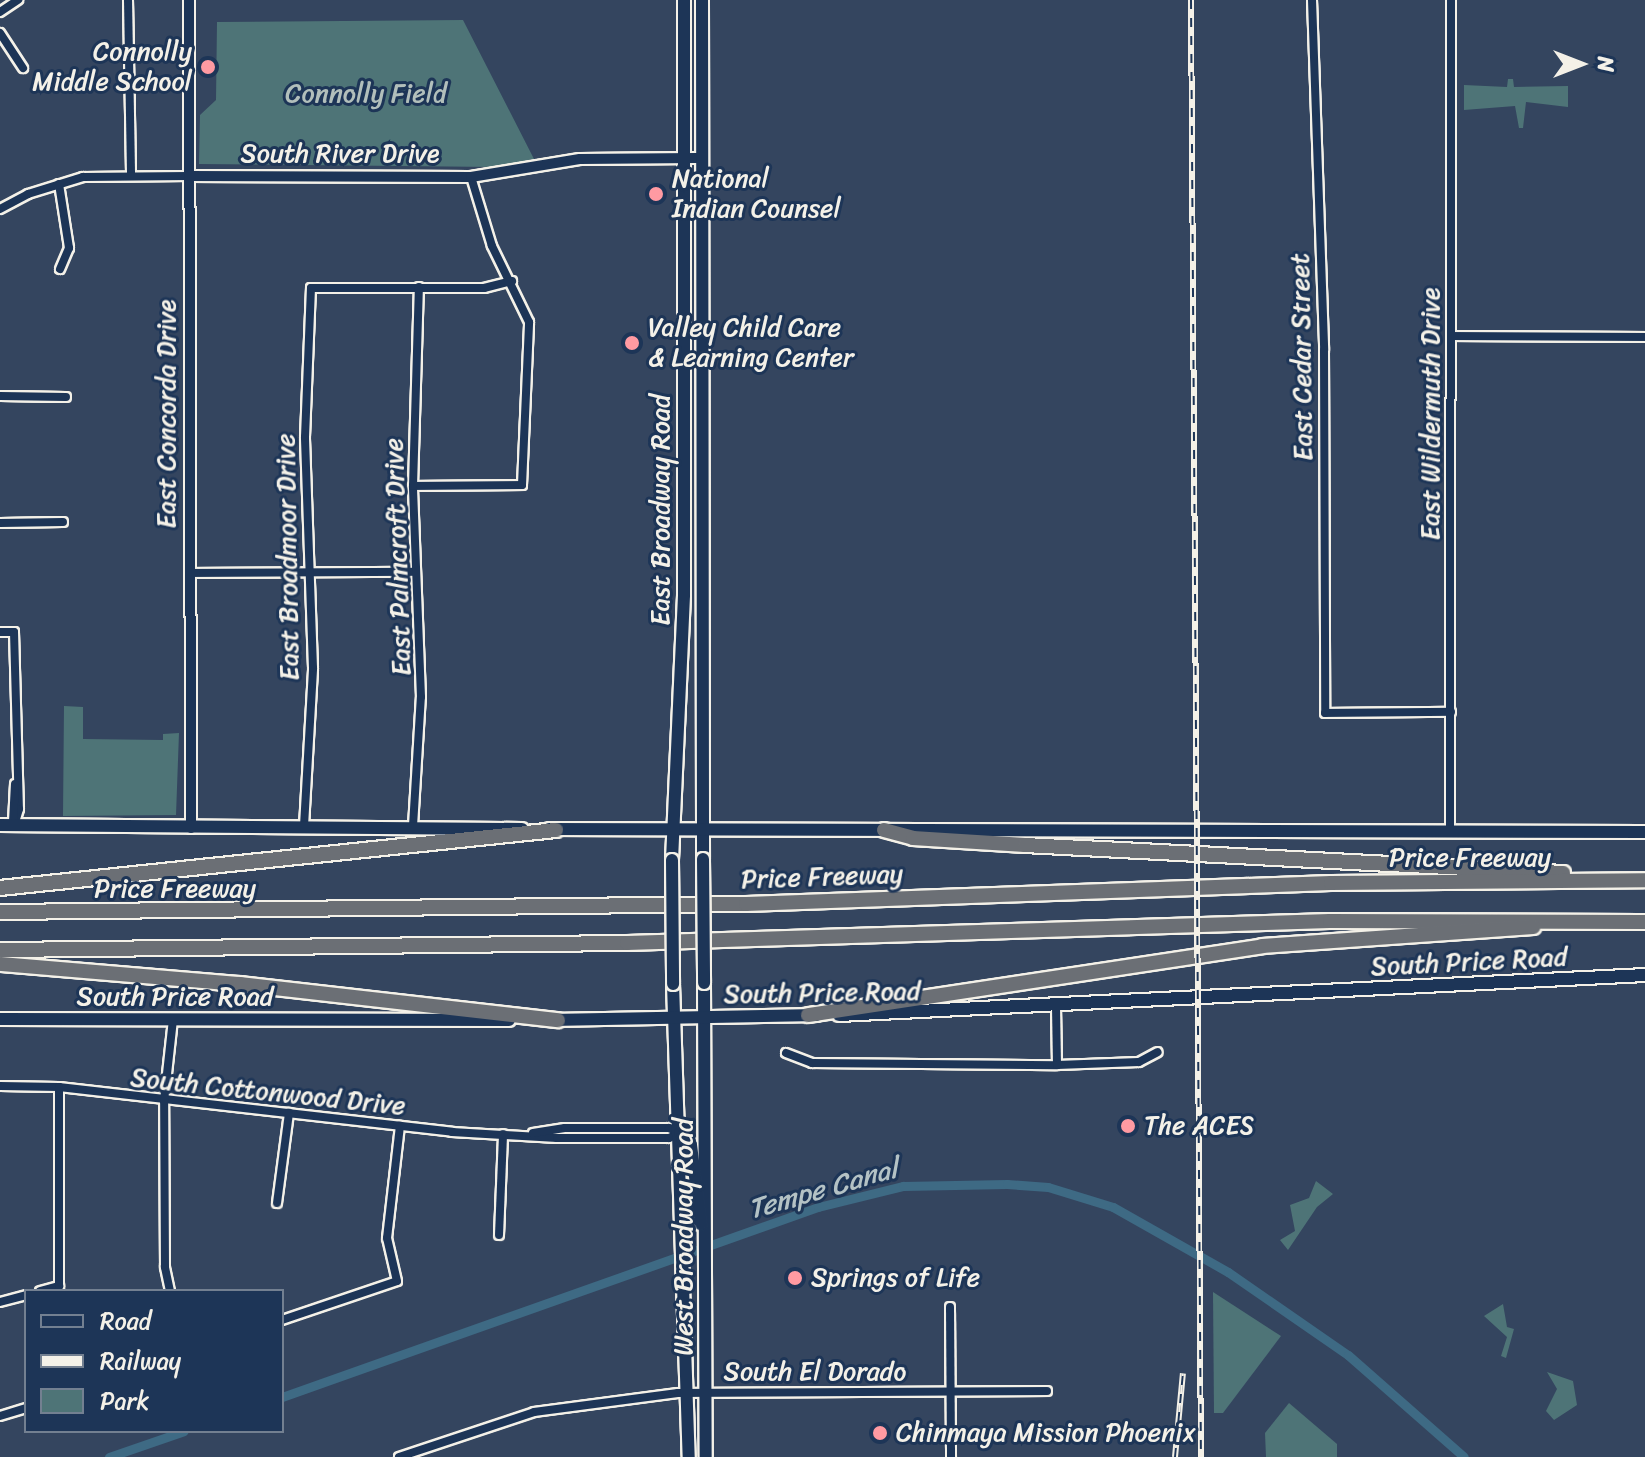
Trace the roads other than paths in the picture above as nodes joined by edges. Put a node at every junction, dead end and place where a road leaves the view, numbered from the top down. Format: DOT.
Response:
graph roads {
  1 [pos="18,0"];
  2 [pos="128,0"];
  3 [pos="189,0"];
  4 [pos="684,0"];
  5 [pos="702,0"];
  6 [pos="1312,0"];
  7 [pos="1451,0"];
  8 [pos="0,12"];
  9 [pos="0,33"];
  10 [pos="23,68"];
  11 [pos="702,158"];
  12 [pos="684,159"];
  13 [pos="131,176"];
  14 [pos="189,176"];
  15 [pos="471,177"];
  16 [pos="59,184"];
  17 [pos="0,209"];
  18 [pos="60,269"];
  19 [pos="512,281"];
  20 [pos="419,287"];
  21 [pos="1452,336"];
  22 [pos="1645,337"];
  23 [pos="0,396"];
  24 [pos="66,397"];
  25 [pos="684,472"];
  26 [pos="702,472"];
  27 [pos="413,486"];
  28 [pos="63,522"];
  29 [pos="0,523"];
  30 [pos="415,572"];
  31 [pos="189,573"];
  32 [pos="307,574"];
  33 [pos="684,595"];
  34 [pos="702,595"];
  35 [pos="0,632"];
  36 [pos="1451,712"];
  37 [pos="0,825"];
  38 [pos="14,825"];
  39 [pos="304,826"];
  40 [pos="413,826"];
  41 [pos="191,828"];
  42 [pos="672,828"];
  43 [pos="703,828"];
  44 [pos="1450,829"];
  45 [pos="556,830"];
  46 [pos="884,830"];
  47 [pos="1645,832"];
  48 [pos="1638,880"];
  49 [pos="0,888"];
  50 [pos="0,912"];
  51 [pos="1565,920"];
  52 [pos="1645,922"];
  53 [pos="0,950"];
  54 [pos="0,964"];
  55 [pos="1645,975"];
  56 [pos="1056,1007"];
  57 [pos="808,1015"];
  58 [pos="705,1018"];
  59 [pos="0,1019"];
  60 [pos="173,1019"];
  61 [pos="558,1020"];
  62 [pos="673,1020"];
  63 [pos="1158,1052"];
  64 [pos="786,1053"];
  65 [pos="1057,1065"];
  66 [pos="0,1086"];
  67 [pos="59,1087"];
  68 [pos="164,1101"];
  69 [pos="289,1113"];
  70 [pos="400,1126"];
  71 [pos="613,1128"];
  72 [pos="680,1133"];
  73 [pos="503,1134"];
  74 [pos="532,1134"];
  75 [pos="599,1138"];
  76 [pos="277,1203"];
  77 [pos="706,1233"];
  78 [pos="499,1235"];
  79 [pos="48,1289"];
  80 [pos="170,1289"];
  81 [pos="24,1296"];
  82 [pos="0,1302"];
  83 [pos="950,1307"];
  84 [pos="284,1319"];
  85 [pos="950,1391"];
  86 [pos="1047,1391"];
  87 [pos="688,1393"];
  88 [pos="706,1393"];
  89 [pos="24,1409"];
  90 [pos="0,1416"];
  91 [pos="399,1457"];
  92 [pos="689,1457"];
  93 [pos="706,1457"];
  94 [pos="951,1457"];
  1 -- 8 [label="street"];
  2 -- 13 [label="street"];
  3 -- 14 [label="street, East Concorda Drive"];
  4 -- 12 [label="main road, East Broadway Road"];
  5 -- 11 [label="main road, East Broadway Road"];
  6 -- 36 [label="street, East Cedar Street"];
  7 -- 21 [label="street, East Wildermuth Drive"];
  9 -- 10 [label="street"];
  11 -- 12 [label="street, South River Drive"];
  11 -- 26 [label="main road, East Broadway Road"];
  12 -- 15 [label="street, South River Drive"];
  12 -- 25 [label="main road, East Broadway Road"];
  13 -- 14 [label="street, South River Drive"];
  13 -- 16 [label="street, South River Drive"];
  14 -- 15 [label="street, South River Drive"];
  14 -- 31 [label="street, East Concorda Drive"];
  15 -- 19 [label="street"];
  16 -- 17 [label="street, South River Drive"];
  16 -- 18 [label="street"];
  19 -- 20 [label="street"];
  19 -- 27 [label="street"];
  20 -- 27 [label="street, East Palmcroft Drive"];
  20 -- 32 [label="street, East Broadmoor Drive"];
  21 -- 22 [label="street"];
  21 -- 36 [label="street, East Wildermuth Drive"];
  23 -- 24 [label="street"];
  25 -- 26 [label="main road"];
  25 -- 33 [label="main road, East Broadway Road"];
  26 -- 34 [label="main road, East Broadway Road"];
  27 -- 30 [label="street, East Palmcroft Drive"];
  28 -- 29 [label="street"];
  30 -- 32 [label="street"];
  30 -- 40 [label="street, East Palmcroft Drive"];
  31 -- 32 [label="street"];
  31 -- 41 [label="street, East Concorda Drive"];
  32 -- 39 [label="street, East Broadmoor Drive"];
  33 -- 34 [label="main road"];
  33 -- 42 [label="main road, East Broadway Road"];
  34 -- 43 [label="main road, East Broadway Road"];
  35 -- 38 [label="street"];
  36 -- 44 [label="street, East Wildermuth Drive"];
  37 -- 38 [label="main road"];
  38 -- 41 [label="main road"];
  39 -- 40 [label="main road"];
  39 -- 41 [label="main road"];
  40 -- 45 [label="main road"];
  42 -- 43 [label="main road"];
  42 -- 45 [label="main road"];
  42 -- 62 [label="main road, East Broadway Road, bridge"];
  43 -- 46 [label="main road"];
  43 -- 58 [label="main road, East Broadway Road, bridge"];
  44 -- 46 [label="main road"];
  44 -- 47 [label="main road"];
  45 -- 49 [label="highway"];
  46 -- 48 [label="highway"];
  48 -- 50 [label="highway, Price Freeway"];
  51 -- 52 [label="highway"];
  51 -- 53 [label="highway"];
  51 -- 57 [label="highway"];
  54 -- 61 [label="highway"];
  55 -- 56 [label="main road, South Price Road"];
  56 -- 57 [label="main road, South Price Road"];
  56 -- 65 [label="street"];
  57 -- 58 [label="main road, South Price Road"];
  58 -- 62 [label="main road, South Price Road"];
  58 -- 77 [label="main road, West Broadway Road"];
  59 -- 60 [label="main road, South Price Road"];
  60 -- 61 [label="main road, South Price Road"];
  60 -- 68 [label="street"];
  61 -- 62 [label="main road, South Price Road"];
  62 -- 72 [label="main road, West Broadway Road"];
  63 -- 65 [label="street"];
  64 -- 65 [label="street"];
  66 -- 67 [label="street, South Cottonwood Drive"];
  67 -- 68 [label="street, South Cottonwood Drive"];
  67 -- 79 [label="street"];
  68 -- 69 [label="street, South Cottonwood Drive"];
  68 -- 80 [label="street"];
  69 -- 70 [label="street, South Cottonwood Drive"];
  69 -- 76 [label="street"];
  70 -- 73 [label="street, South Cottonwood Drive"];
  70 -- 84 [label="street"];
  71 -- 72 [label="street, South Cottonwood Drive"];
  71 -- 74 [label="street, South Cottonwood Drive"];
  71 -- 75 [label="street"];
  72 -- 75 [label="street, South Cottonwood Drive"];
  72 -- 77 [label="main road"];
  72 -- 87 [label="main road, West Broadway Road"];
  73 -- 74 [label="street, South Cottonwood Drive"];
  73 -- 78 [label="street"];
  74 -- 75 [label="street, South Cottonwood Drive"];
  77 -- 88 [label="main road, West Broadway Road"];
  81 -- 82 [label="street"];
  83 -- 85 [label="street"];
  85 -- 86 [label="street, South El Dorado"];
  85 -- 88 [label="street, South El Dorado"];
  85 -- 94 [label="street"];
  87 -- 88 [label="street, South El Dorado"];
  87 -- 91 [label="street, South El Dorado"];
  87 -- 92 [label="main road, West Broadway Road"];
  88 -- 93 [label="main road, West Broadway Road"];
  89 -- 90 [label="street"];
}
